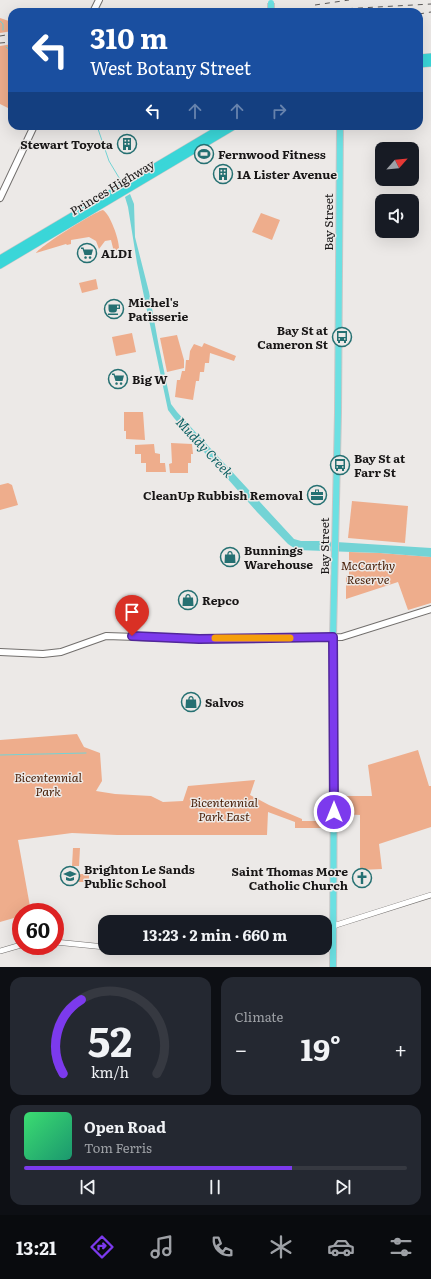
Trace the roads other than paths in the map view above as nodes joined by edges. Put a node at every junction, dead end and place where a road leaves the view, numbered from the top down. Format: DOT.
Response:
graph roads {
  1 [pos="32,130"];
  2 [pos="218,130"];
  3 [pos="227,130"];
  4 [pos="340,130"];
  5 [pos="128,186"];
  6 [pos="121,190"];
  7 [pos="0,198"];
  8 [pos="0,259"];
  9 [pos="0,265"];
  10 [pos="431,609"];
  11 [pos="333,637"];
  12 [pos="0,652"];
  13 [pos="431,895"];
  14 [pos="333,926"];
  15 [pos="64,943"];
  16 [pos="98,946"];
  17 [pos="12,948"];
  18 [pos="333,949"];
  19 [pos="0,951"];
  20 [pos="333,967"];
  1 -- 7 [label="main road"];
  2 -- 5 [label="highway, Princes Highway"];
  3 -- 5 [label="highway, Princes Highway"];
  4 -- 11 [label="main road, Bay Street"];
  5 -- 6 [label="highway, Princes Highway"];
  6 -- 8 [label="highway, Princes Highway"];
  6 -- 9 [label="highway, Princes Highway"];
  10 -- 11 [label="main road"];
  11 -- 12 [label="main road"];
  11 -- 14 [label="main road, Bay Street"];
  13 -- 14 [label="street"];
  14 -- 18 [label="main road, Bay Street"];
  15 -- 16 [label="street"];
  17 -- 19 [label="street"];
  18 -- 20 [label="main road, Bay Street"];
}
